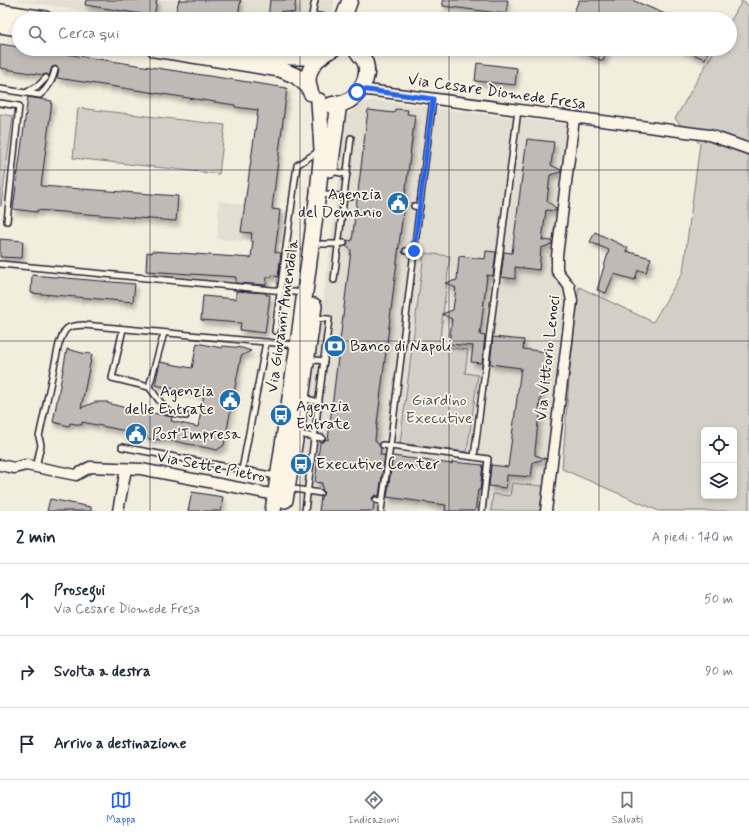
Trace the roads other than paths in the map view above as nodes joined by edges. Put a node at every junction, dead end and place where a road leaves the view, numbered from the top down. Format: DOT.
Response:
graph roads {
  1 [pos="314,0"];
  2 [pos="350,0"];
  3 [pos="0,12"];
  4 [pos="312,12"];
  5 [pos="345,12"];
  6 [pos="351,12"];
  7 [pos="12,14"];
  8 [pos="0,25"];
  9 [pos="12,27"];
  10 [pos="199,56"];
  11 [pos="280,56"];
  12 [pos="302,56"];
  13 [pos="322,56"];
  14 [pos="360,56"];
  15 [pos="55,70"];
  16 [pos="46,78"];
  17 [pos="308,88"];
  18 [pos="0,89"];
  19 [pos="360,89"];
  20 [pos="26,93"];
  21 [pos="433,99"];
  22 [pos="318,100"];
  23 [pos="0,103"];
  24 [pos="339,103"];
  25 [pos="518,110"];
  26 [pos="574,118"];
  27 [pos="351,138"];
  28 [pos="749,148"];
  29 [pos="322,150"];
  30 [pos="330,171"];
  31 [pos="347,174"];
  32 [pos="327,195"];
  33 [pos="344,197"];
  34 [pos="351,198"];
  35 [pos="414,206"];
  36 [pos="420,207"];
  37 [pos="7,221"];
  38 [pos="344,243"];
  39 [pos="321,244"];
  40 [pos="338,244"];
  41 [pos="406,251"];
  42 [pos="414,251"];
  43 [pos="0,264"];
  44 [pos="334,280"];
  45 [pos="280,290"];
  46 [pos="305,293"];
  47 [pos="312,318"];
  48 [pos="123,329"];
  49 [pos="275,331"];
  50 [pos="164,333"];
  51 [pos="266,342"];
  52 [pos="298,345"];
  53 [pos="307,359"];
  54 [pos="324,361"];
  55 [pos="149,387"];
  56 [pos="301,398"];
  57 [pos="319,402"];
  58 [pos="186,416"];
  59 [pos="296,434"];
  60 [pos="314,437"];
  61 [pos="322,438"];
  62 [pos="383,445"];
  63 [pos="390,446"];
  64 [pos="122,447"];
  65 [pos="474,457"];
  66 [pos="0,465"];
  67 [pos="36,467"];
  68 [pos="126,469"];
  69 [pos="242,470"];
  70 [pos="280,486"];
  71 [pos="308,492"];
  72 [pos="320,494"];
  73 [pos="376,500"];
  74 [pos="382,502"];
  75 [pos="118,511"];
  76 [pos="273,511"];
  77 [pos="283,511"];
  78 [pos="306,511"];
  79 [pos="381,511"];
  80 [pos="482,511"];
  81 [pos="546,511"];
  1 -- 4 [label="lane"];
  2 -- 5 [label="main road"];
  2 -- 6 [label="main road"];
  3 -- 7 [label="main road"];
  8 -- 9 [label="main road"];
  10 -- 17 [label="main road"];
  11 -- 12 [label="main road"];
  13 -- 17 [label="main road"];
  14 -- 19 [label="main road"];
  15 -- 20 [label="lane"];
  16 -- 20 [label="lane"];
  17 -- 22 [label="main road"];
  18 -- 20 [label="lane"];
  19 -- 21 [label="street, Via Cesare Diomede Fresa"];
  19 -- 24 [label="main road"];
  21 -- 25 [label="street, Via Cesare Diomede Fresa"];
  21 -- 36 [label="lane"];
  22 -- 24 [label="main road"];
  22 -- 29 [label="main road, Via Giovanni Amendola"];
  23 -- 37 [label="lane"];
  24 -- 30 [label="main road, Via Giovanni Amendola"];
  25 -- 26 [label="street, Via Cesare Diomede Fresa"];
  25 -- 65 [label="lane"];
  26 -- 28 [label="street, Via Cesare Diomede Fresa"];
  26 -- 81 [label="street, Via Vittorio Lenoci"];
  27 -- 31 [label="lane"];
  29 -- 45 [label="lane"];
  29 -- 46 [label="main road, Via Giovanni Amendola"];
  30 -- 31 [label="lane"];
  30 -- 32 [label="main road, Via Giovanni Amendola"];
  31 -- 33 [label="lane"];
  32 -- 33 [label="lane"];
  32 -- 39 [label="main road, Via Giovanni Amendola"];
  33 -- 34 [label="lane"];
  33 -- 40 [label="lane"];
  35 -- 36 [label="lane"];
  36 -- 42 [label="lane"];
  38 -- 40 [label="lane"];
  39 -- 40 [label="lane"];
  39 -- 47 [label="main road, Via Giovanni Amendola"];
  40 -- 44 [label="lane"];
  41 -- 42 [label="lane"];
  42 -- 63 [label="lane"];
  43 -- 45 [label="lane"];
  45 -- 46 [label="lane"];
  45 -- 49 [label="lane"];
  46 -- 52 [label="main road, Via Giovanni Amendola"];
  47 -- 53 [label="main road, Via Giovanni Amendola"];
  47 -- 54 [label="lane"];
  48 -- 50 [label="lane"];
  48 -- 55 [label="lane"];
  48 -- 67 [label="lane"];
  50 -- 51 [label="lane"];
  50 -- 55 [label="lane"];
  51 -- 52 [label="lane"];
  51 -- 69 [label="lane"];
  52 -- 70 [label="main road, Via Giovanni Amendola"];
  53 -- 54 [label="lane"];
  53 -- 56 [label="main road, Via Giovanni Amendola"];
  54 -- 57 [label="lane"];
  55 -- 58 [label="lane"];
  56 -- 57 [label="lane"];
  56 -- 59 [label="main road, Via Giovanni Amendola"];
  57 -- 60 [label="lane"];
  59 -- 60 [label="lane"];
  59 -- 70 [label="main road, Via Giovanni Amendola"];
  60 -- 61 [label="lane"];
  60 -- 71 [label="lane"];
  62 -- 63 [label="lane"];
  63 -- 65 [label="lane"];
  63 -- 74 [label="lane"];
  64 -- 69 [label="lane"];
  65 -- 80 [label="lane"];
  66 -- 67 [label="street, Via Sette Pietro"];
  67 -- 68 [label="street, Via Sette Pietro"];
  68 -- 70 [label="street, Via Sette Pietro"];
  68 -- 75 [label="street"];
  69 -- 70 [label="lane"];
  70 -- 71 [label="lane"];
  70 -- 76 [label="main road, Via Giovanni Amendola"];
  70 -- 77 [label="main road, Via Giovanni Amendola"];
  71 -- 72 [label="lane"];
  71 -- 78 [label="lane"];
  73 -- 74 [label="lane"];
  74 -- 79 [label="lane"];
}
